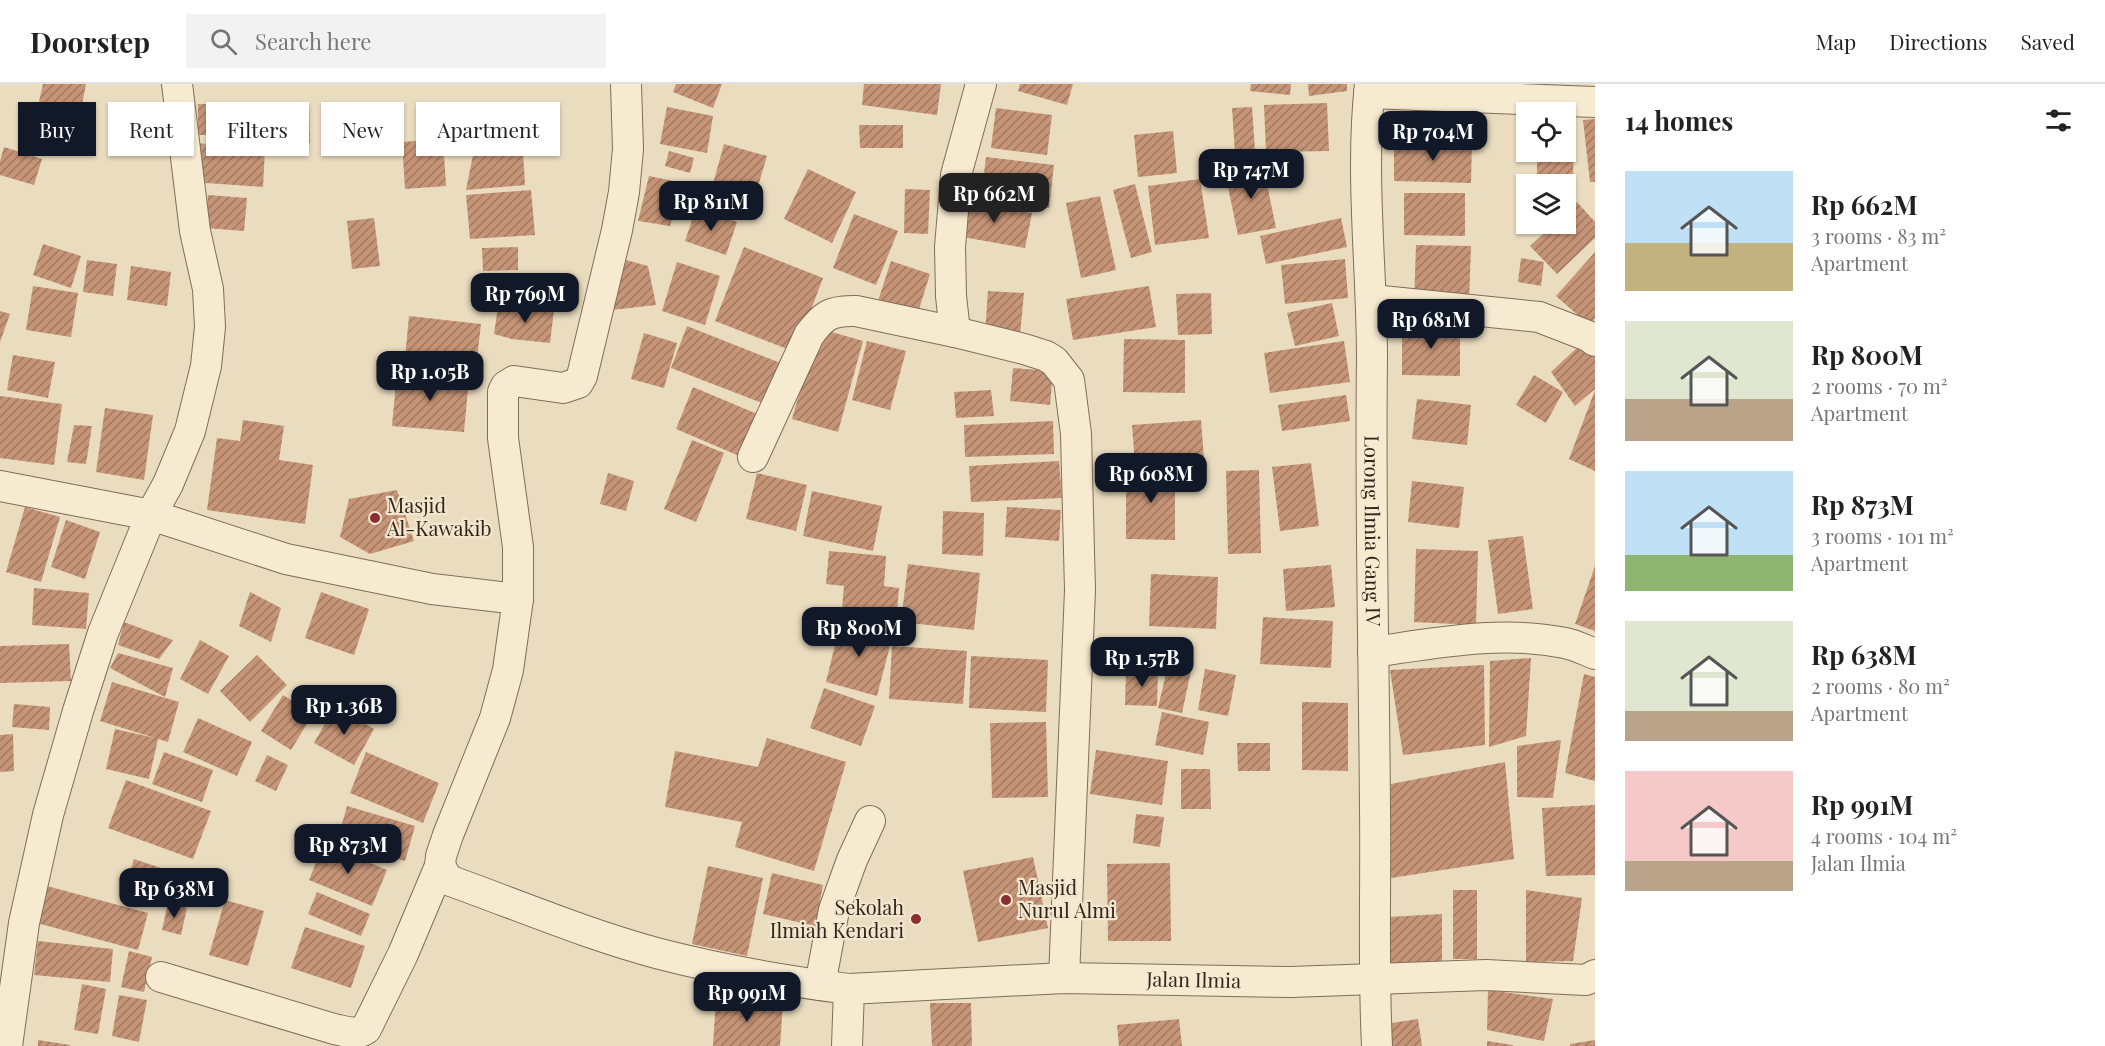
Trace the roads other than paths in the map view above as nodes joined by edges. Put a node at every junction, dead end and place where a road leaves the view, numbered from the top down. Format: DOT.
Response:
graph roads {
  1 [pos="177,84"];
  2 [pos="626,84"];
  3 [pos="981,84"];
  4 [pos="1369,88"];
  5 [pos="1595,102"];
  6 [pos="1372,300"];
  7 [pos="955,332"];
  8 [pos="1595,341"];
  9 [pos="753,457"];
  10 [pos="0,486"];
  11 [pos="151,515"];
  12 [pos="518,599"];
  13 [pos="1373,652"];
  14 [pos="1595,654"];
  15 [pos="870,821"];
  16 [pos="440,866"];
  17 [pos="1595,975"];
  18 [pos="161,976"];
  19 [pos="1064,978"];
  20 [pos="1375,979"];
  21 [pos="820,985"];
  22 [pos="849,989"];
  23 [pos="7,1046"];
  24 [pos="847,1046"];
  25 [pos="1377,1046"];
  1 -- 11 [label="street"];
  2 -- 12 [label="street"];
  3 -- 7 [label="street"];
  4 -- 5 [label="street"];
  4 -- 6 [label="street, Lorong Ilmia Gang IV"];
  6 -- 8 [label="street"];
  6 -- 13 [label="street, Lorong Ilmia Gang IV"];
  7 -- 9 [label="street"];
  7 -- 19 [label="street"];
  10 -- 11 [label="street"];
  11 -- 12 [label="street"];
  11 -- 23 [label="street"];
  12 -- 16 [label="street"];
  13 -- 14 [label="street"];
  13 -- 20 [label="street, Lorong Ilmia Gang IV"];
  15 -- 21 [label="street"];
  16 -- 18 [label="street"];
  16 -- 21 [label="street, Jalan Ilmia"];
  17 -- 20 [label="street, Jalan Ilmia"];
  19 -- 20 [label="street, Jalan Ilmia"];
  19 -- 22 [label="street, Jalan Ilmia"];
  20 -- 25 [label="street, Lorong Ilmia Gang IV"];
  21 -- 22 [label="street, Jalan Ilmia"];
  22 -- 24 [label="street"];
}
